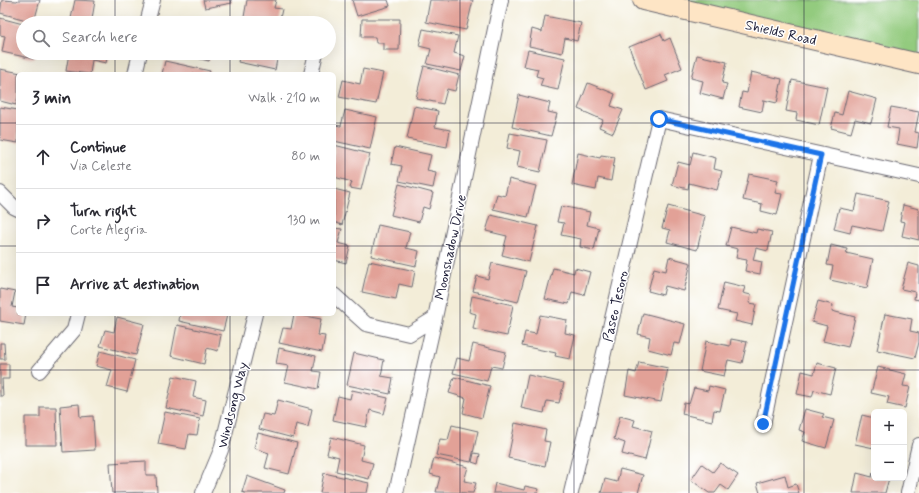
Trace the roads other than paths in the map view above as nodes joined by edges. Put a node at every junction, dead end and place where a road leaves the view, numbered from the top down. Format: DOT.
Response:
graph roads {
  1 [pos="153,0"];
  2 [pos="501,0"];
  3 [pos="642,0"];
  4 [pos="150,16"];
  5 [pos="138,60"];
  6 [pos="314,60"];
  7 [pos="919,64"];
  8 [pos="135,72"];
  9 [pos="311,72"];
  10 [pos="821,155"];
  11 [pos="919,176"];
  12 [pos="0,194"];
  13 [pos="16,208"];
  14 [pos="336,297"];
  15 [pos="78,316"];
  16 [pos="254,316"];
  17 [pos="435,318"];
  18 [pos="39,371"];
  19 [pos="763,424"];
  20 [pos="919,444"];
  21 [pos="203,493"];
  22 [pos="396,493"];
  23 [pos="571,493"];
  24 [pos="908,493"];
  1 -- 4 [label="street"];
  2 -- 17 [label="street, Moonshadow Drive"];
  3 -- 7 [label="street, Shields Road"];
  5 -- 8 [label="street"];
  6 -- 9 [label="street"];
  10 -- 11 [label="street"];
  10 -- 19 [label="street"];
  10 -- 23 [label="street, Paseo Tesoro"];
  12 -- 13 [label="street"];
  14 -- 17 [label="street"];
  15 -- 18 [label="street"];
  16 -- 21 [label="street, Windsong Way"];
  17 -- 22 [label="street, Moonshadow Drive"];
  20 -- 24 [label="street"];
}
